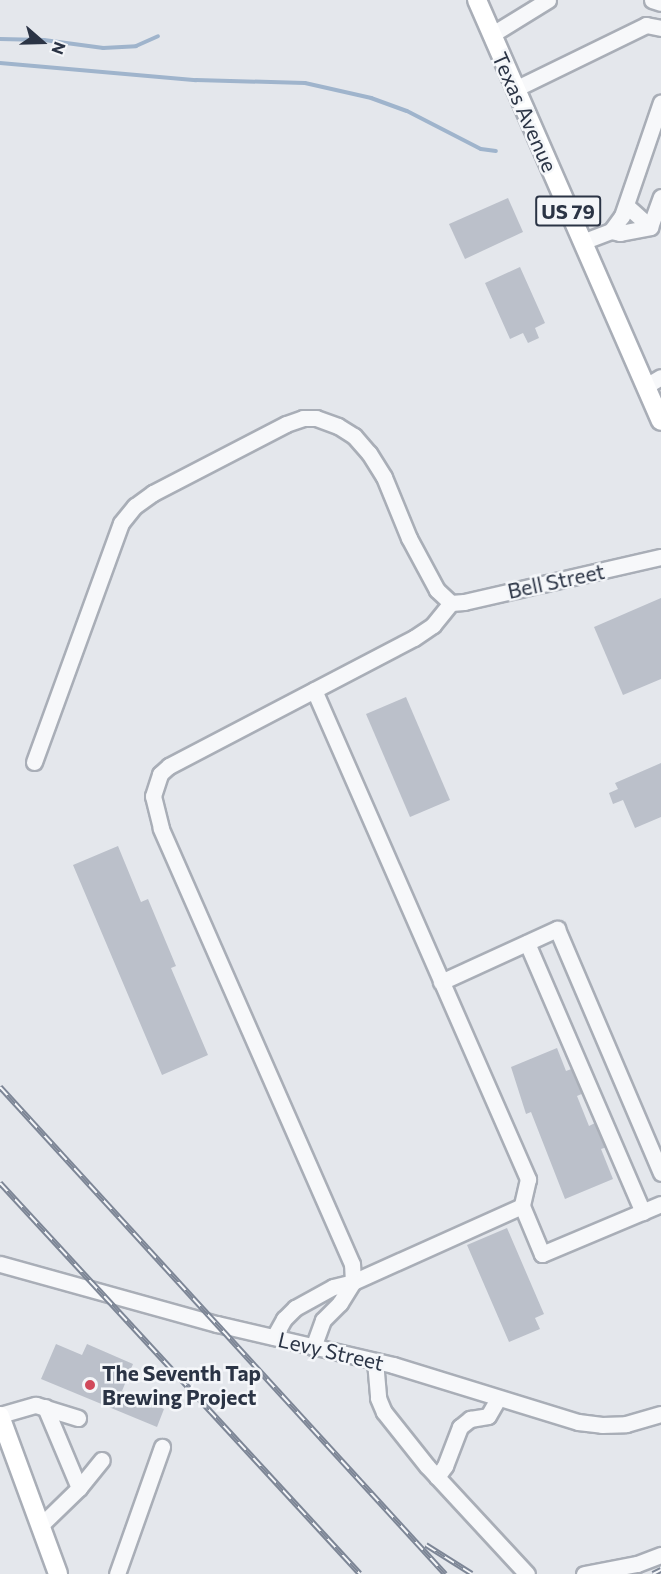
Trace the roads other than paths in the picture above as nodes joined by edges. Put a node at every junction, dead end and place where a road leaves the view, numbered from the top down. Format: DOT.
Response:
graph roads {
  1 [pos="477,0"];
  2 [pos="548,0"];
  3 [pos="652,0"];
  4 [pos="661,3"];
  5 [pos="661,28"];
  6 [pos="491,35"];
  7 [pos="515,89"];
  8 [pos="661,102"];
  9 [pos="661,197"];
  10 [pos="627,206"];
  11 [pos="650,227"];
  12 [pos="611,231"];
  13 [pos="582,242"];
  14 [pos="653,382"];
  15 [pos="661,421"];
  16 [pos="661,557"];
  17 [pos="451,603"];
  18 [pos="314,690"];
  19 [pos="34,762"];
  20 [pos="527,944"];
  21 [pos="441,982"];
  22 [pos="661,1173"];
  23 [pos="661,1204"];
  24 [pos="522,1206"];
  25 [pos="643,1212"];
  26 [pos="0,1264"];
  27 [pos="353,1282"];
  28 [pos="274,1337"];
  29 [pos="313,1347"];
  30 [pos="375,1361"];
  31 [pos="498,1399"];
  32 [pos="45,1407"];
  33 [pos="661,1414"];
  34 [pos="0,1416"];
  35 [pos="78,1418"];
  36 [pos="162,1447"];
  37 [pos="102,1460"];
  38 [pos="437,1477"];
  39 [pos="79,1488"];
  40 [pos="40,1526"];
  41 [pos="661,1555"];
  42 [pos="58,1574"];
  43 [pos="117,1574"];
  44 [pos="527,1574"];
  45 [pos="584,1574"];
  1 -- 6 [label="main road, Texas Avenue / US 79"];
  2 -- 6 [label="street"];
  3 -- 4 [label="street"];
  5 -- 7 [label="street"];
  6 -- 7 [label="main road, Texas Avenue / US 79"];
  7 -- 13 [label="main road, Texas Avenue / US 79"];
  8 -- 10 [label="street"];
  9 -- 11 [label="street"];
  10 -- 11 [label="street"];
  10 -- 12 [label="street"];
  11 -- 12 [label="street"];
  12 -- 13 [label="street"];
  13 -- 14 [label="main road, Texas Avenue / US 79"];
  14 -- 15 [label="main road, Texas Avenue / US 79"];
  16 -- 17 [label="street, Bell Street"];
  17 -- 18 [label="street"];
  17 -- 19 [label="street"];
  18 -- 21 [label="street"];
  18 -- 27 [label="street"];
  20 -- 21 [label="street"];
  20 -- 22 [label="street"];
  20 -- 25 [label="street"];
  21 -- 24 [label="street"];
  23 -- 25 [label="street"];
  24 -- 25 [label="street"];
  24 -- 27 [label="street"];
  26 -- 28 [label="street, Levy Street"];
  27 -- 28 [label="street"];
  27 -- 29 [label="street"];
  28 -- 29 [label="street, Levy Street"];
  29 -- 30 [label="street, Levy Street"];
  30 -- 31 [label="street, Levy Street"];
  30 -- 38 [label="street"];
  31 -- 33 [label="street, Levy Street"];
  31 -- 38 [label="street"];
  32 -- 34 [label="street"];
  32 -- 35 [label="street"];
  32 -- 39 [label="street"];
  34 -- 40 [label="main road"];
  36 -- 43 [label="street"];
  37 -- 39 [label="street"];
  38 -- 44 [label="street"];
  39 -- 40 [label="street"];
  40 -- 42 [label="main road"];
  41 -- 45 [label="street"];
}
